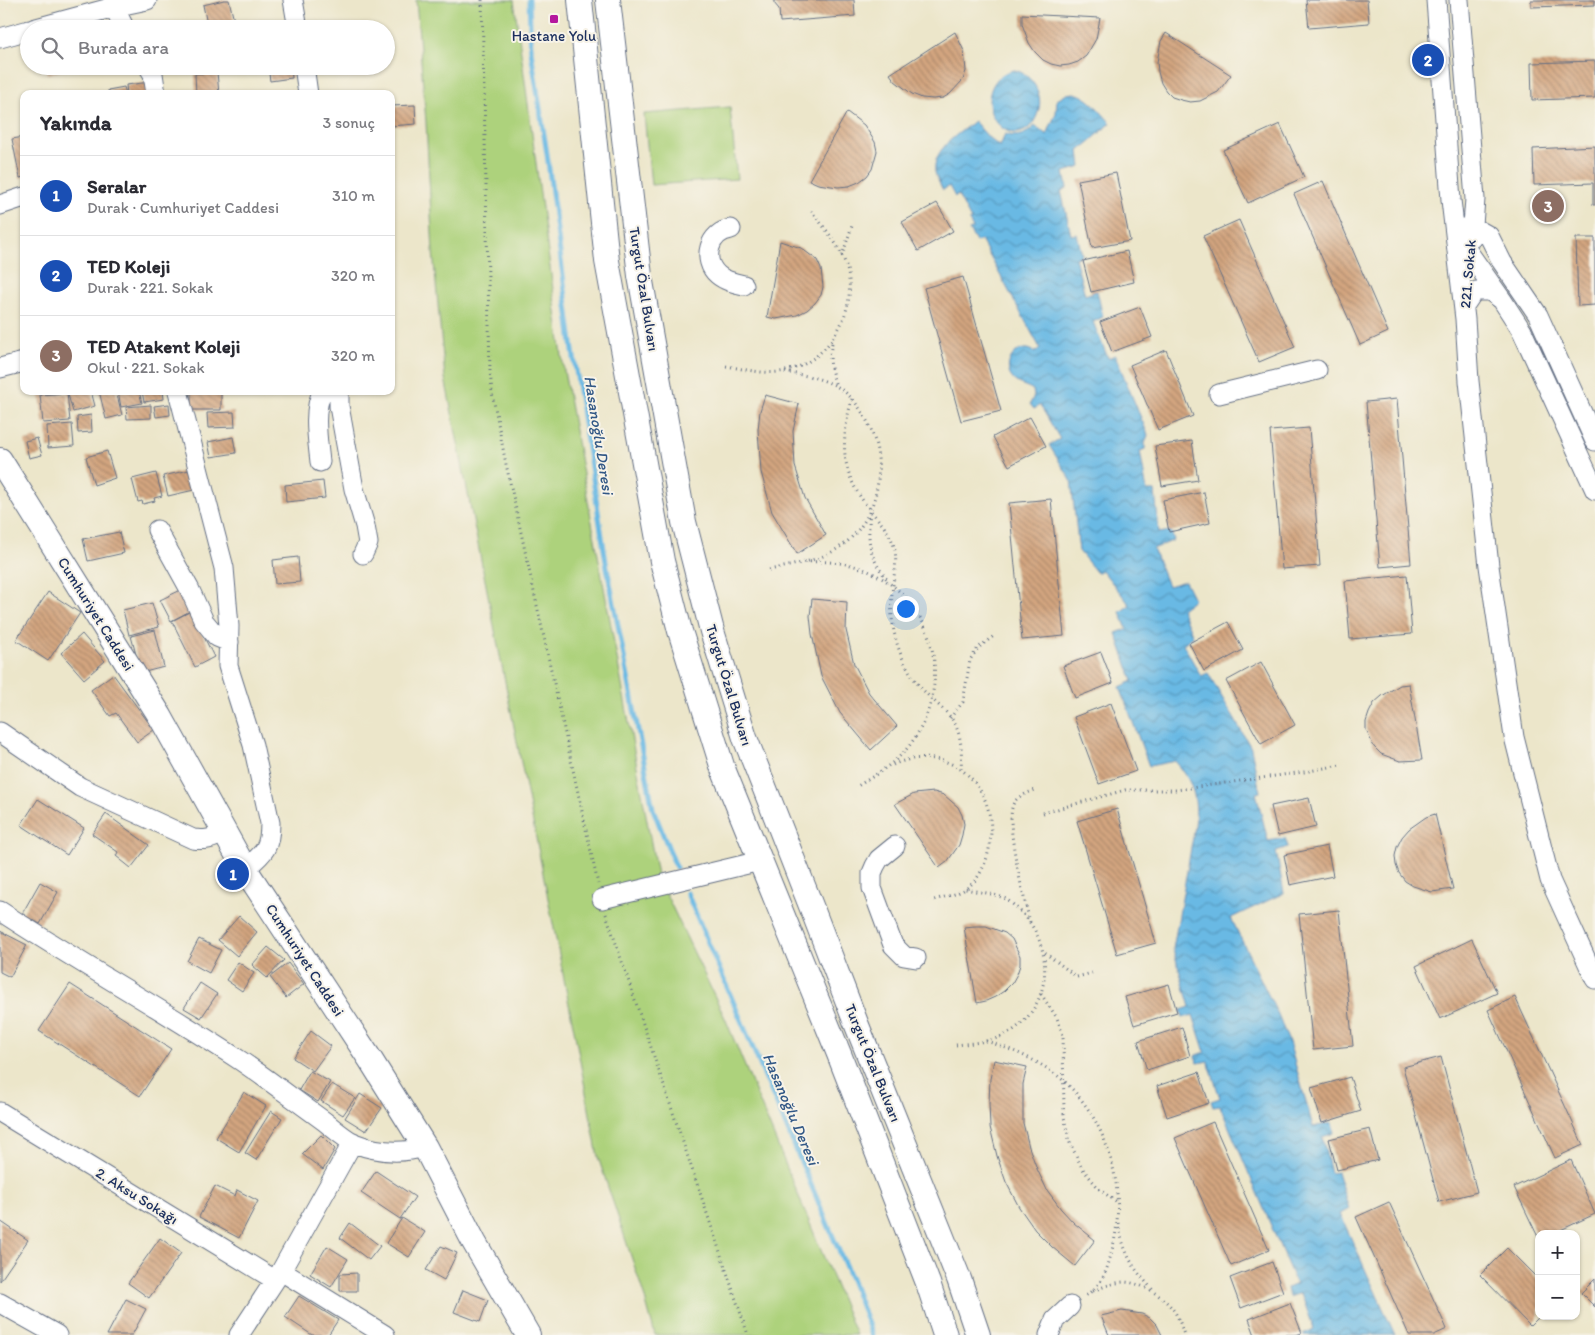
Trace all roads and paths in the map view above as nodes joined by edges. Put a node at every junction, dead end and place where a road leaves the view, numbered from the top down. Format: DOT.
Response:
graph roads {
  1 [pos="147,0"];
  2 [pos="293,0"];
  3 [pos="482,0"];
  4 [pos="580,0"];
  5 [pos="608,0"];
  6 [pos="1436,0"];
  7 [pos="1459,0"];
  8 [pos="113,3"];
  9 [pos="61,20"];
  10 [pos="121,20"];
  11 [pos="296,20"];
  12 [pos="20,32"];
  13 [pos="0,38"];
  14 [pos="153,75"];
  15 [pos="305,75"];
  16 [pos="155,90"];
  17 [pos="307,90"];
  18 [pos="20,198"];
  19 [pos="0,205"];
  20 [pos="811,212"];
  21 [pos="852,226"];
  22 [pos="730,229"];
  23 [pos="1481,231"];
  24 [pos="1455,233"];
  25 [pos="1470,255"];
  26 [pos="842,256"];
  27 [pos="744,285"];
  28 [pos="1502,300"];
  29 [pos="1465,311"];
  30 [pos="832,341"];
  31 [pos="20,363"];
  32 [pos="726,366"];
  33 [pos="0,368"];
  34 [pos="1317,370"];
  35 [pos="781,372"];
  36 [pos="836,386"];
  37 [pos="1219,394"];
  38 [pos="179,395"];
  39 [pos="321,395"];
  40 [pos="339,399"];
  41 [pos="852,399"];
  42 [pos="1595,441"];
  43 [pos="0,460"];
  44 [pos="320,462"];
  45 [pos="1595,490"];
  46 [pos="870,509"];
  47 [pos="157,530"];
  48 [pos="363,554"];
  49 [pos="805,562"];
  50 [pos="769,570"];
  51 [pos="893,586"];
  52 [pos="995,635"];
  53 [pos="228,642"];
  54 [pos="932,699"];
  55 [pos="950,718"];
  56 [pos="0,732"];
  57 [pos="1340,765"];
  58 [pos="890,766"];
  59 [pos="961,769"];
  60 [pos="856,787"];
  61 [pos="1035,790"];
  62 [pos="1043,813"];
  63 [pos="225,833"];
  64 [pos="895,846"];
  65 [pos="760,861"];
  66 [pos="245,869"];
  67 [pos="965,890"];
  68 [pos="602,899"];
  69 [pos="930,901"];
  70 [pos="0,911"];
  71 [pos="1031,922"];
  72 [pos="1044,952"];
  73 [pos="916,958"];
  74 [pos="1092,973"];
  75 [pos="1595,979"];
  76 [pos="1041,994"];
  77 [pos="986,1041"];
  78 [pos="956,1045"];
  79 [pos="1064,1081"];
  80 [pos="0,1112"];
  81 [pos="353,1142"];
  82 [pos="424,1147"];
  83 [pos="1117,1202"];
  84 [pos="1118,1221"];
  85 [pos="278,1276"];
  86 [pos="1090,1293"];
  87 [pos="1156,1294"];
  88 [pos="0,1303"];
  89 [pos="1070,1306"];
  90 [pos="57,1335"];
  91 [pos="239,1335"];
  92 [pos="385,1335"];
  93 [pos="528,1335"];
  94 [pos="748,1335"];
  95 [pos="945,1335"];
  96 [pos="978,1335"];
  97 [pos="1049,1335"];
  98 [pos="1184,1335"];
  1 -- 8 [label="street"];
  2 -- 11 [label="street"];
  3 -- 68 [label="path"];
  4 -- 65 [label="main road, Turgut Özal Bulvarı"];
  5 -- 96 [label="main road, Turgut Özal Bulvarı"];
  6 -- 24 [label="street, 221. Sokak"];
  7 -- 23 [label="street"];
  8 -- 9 [label="street"];
  8 -- 10 [label="street"];
  12 -- 13 [label="street"];
  14 -- 16 [label="street"];
  15 -- 17 [label="street"];
  18 -- 19 [label="street"];
  20 -- 26 [label="path"];
  21 -- 26 [label="path"];
  22 -- 27 [label="street"];
  23 -- 24 [label="street"];
  23 -- 25 [label="street, 221. Sokak"];
  23 -- 42 [label="street"];
  24 -- 25 [label="street"];
  24 -- 29 [label="street, 221. Sokak"];
  25 -- 28 [label="street"];
  25 -- 29 [label="street, 221. Sokak"];
  26 -- 30 [label="path"];
  28 -- 29 [label="street"];
  28 -- 45 [label="street"];
  29 -- 75 [label="street"];
  30 -- 35 [label="path"];
  30 -- 36 [label="path"];
  31 -- 33 [label="street"];
  32 -- 35 [label="path"];
  34 -- 37 [label="street"];
  35 -- 36 [label="path"];
  36 -- 41 [label="path"];
  38 -- 53 [label="street"];
  39 -- 44 [label="street"];
  40 -- 48 [label="street"];
  41 -- 46 [label="path"];
  41 -- 46 [label="path"];
  43 -- 63 [label="main road, Cumhuriyet Caddesi"];
  46 -- 49 [label="path"];
  46 -- 51 [label="path"];
  46 -- 51 [label="path"];
  47 -- 53 [label="street"];
  49 -- 50 [label="path"];
  49 -- 51 [label="path"];
  51 -- 54 [label="path"];
  51 -- 54 [label="path"];
  52 -- 55 [label="path"];
  53 -- 66 [label="street"];
  54 -- 55 [label="path"];
  54 -- 58 [label="path"];
  55 -- 59 [label="path"];
  56 -- 63 [label="street"];
  57 -- 62 [label="path"];
  58 -- 59 [label="path"];
  58 -- 60 [label="path"];
  59 -- 67 [label="path"];
  61 -- 71 [label="path"];
  63 -- 66 [label="main road, Cumhuriyet Caddesi"];
  64 -- 73 [label="street"];
  65 -- 68 [label="street"];
  65 -- 95 [label="main road, Turgut Özal Bulvarı"];
  66 -- 82 [label="main road, Cumhuriyet Caddesi"];
  67 -- 69 [label="path"];
  67 -- 71 [label="path"];
  68 -- 94 [label="path"];
  70 -- 81 [label="street"];
  71 -- 72 [label="path"];
  72 -- 74 [label="path"];
  72 -- 76 [label="path"];
  76 -- 77 [label="path"];
  76 -- 79 [label="path"];
  77 -- 78 [label="path"];
  77 -- 79 [label="path"];
  79 -- 83 [label="path"];
  79 -- 83 [label="path"];
  80 -- 85 [label="street, 2. Aksu Sokağı"];
  81 -- 82 [label="street"];
  81 -- 85 [label="street"];
  82 -- 93 [label="main road, Cumhuriyet Caddesi"];
  83 -- 84 [label="path"];
  84 -- 86 [label="path"];
  84 -- 87 [label="path"];
  85 -- 91 [label="street"];
  85 -- 92 [label="street, 2. Aksu Sokağı"];
  86 -- 87 [label="path"];
  86 -- 89 [label="path"];
  87 -- 98 [label="path"];
  88 -- 90 [label="street"];
  89 -- 97 [label="street"];
}
